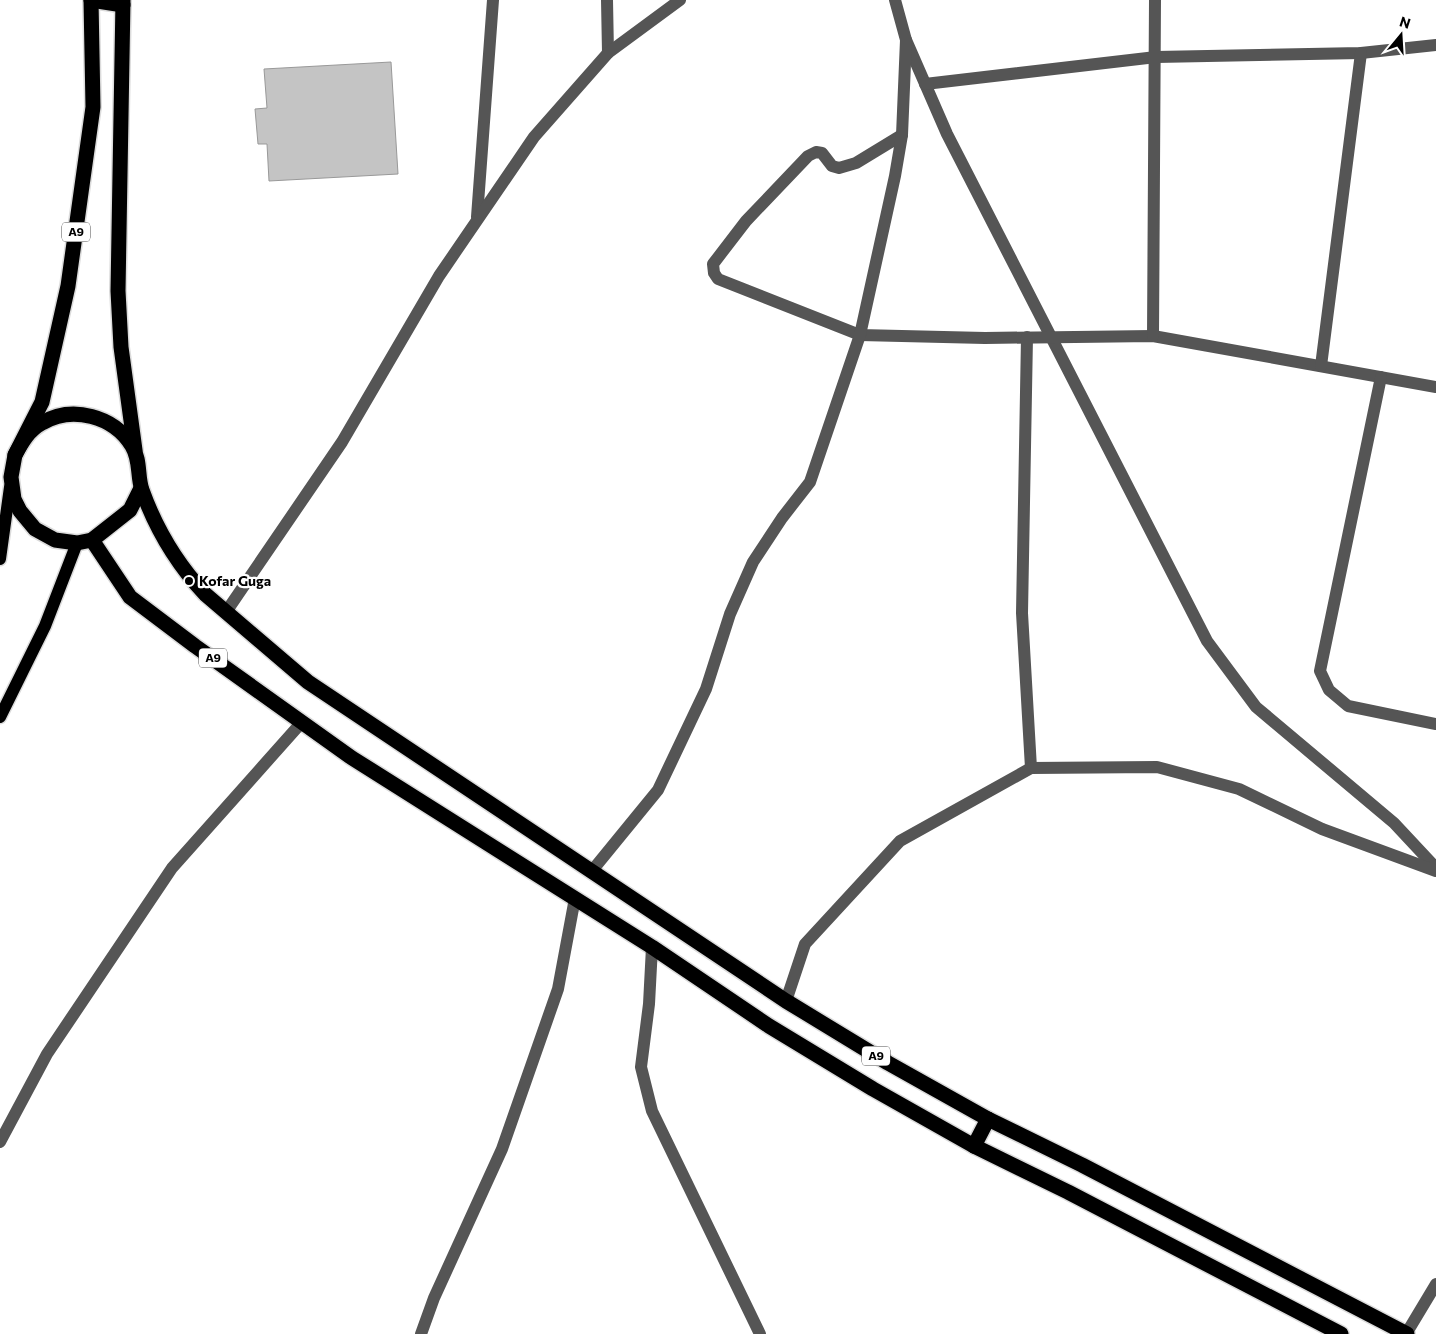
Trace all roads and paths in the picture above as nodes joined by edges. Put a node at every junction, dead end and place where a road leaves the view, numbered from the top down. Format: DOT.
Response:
graph roads {
  1 [pos="91,0"];
  2 [pos="494,0"];
  3 [pos="607,0"];
  4 [pos="680,0"];
  5 [pos="895,0"];
  6 [pos="1155,0"];
  7 [pos="123,2"];
  8 [pos="906,40"];
  9 [pos="1436,45"];
  10 [pos="608,53"];
  11 [pos="1361,53"];
  12 [pos="1156,57"];
  13 [pos="925,84"];
  14 [pos="902,135"];
  15 [pos="477,218"];
  16 [pos="860,335"];
  17 [pos="1153,336"];
  18 [pos="1051,337"];
  19 [pos="1027,338"];
  20 [pos="1321,366"];
  21 [pos="1380,377"];
  22 [pos="1436,387"];
  23 [pos="15,454"];
  24 [pos="136,456"];
  25 [pos="11,477"];
  26 [pos="141,488"];
  27 [pos="84,542"];
  28 [pos="2,543"];
  29 [pos="0,559"];
  30 [pos="226,612"];
  31 [pos="0,717"];
  32 [pos="302,722"];
  33 [pos="1436,724"];
  34 [pos="1031,768"];
  35 [pos="1436,870"];
  36 [pos="591,872"];
  37 [pos="575,898"];
  38 [pos="652,947"];
  39 [pos="786,1000"];
  40 [pos="988,1120"];
  41 [pos="0,1142"];
  42 [pos="974,1146"];
  43 [pos="1436,1284"];
  44 [pos="421,1334"];
  45 [pos="760,1334"];
  46 [pos="1341,1334"];
  47 [pos="1407,1334"];
  1 -- 7 [label="highway"];
  1 -- 23 [label="highway, A9"];
  2 -- 15 [label="street"];
  3 -- 10 [label="street"];
  4 -- 10 [label="street"];
  5 -- 8 [label="street"];
  6 -- 12 [label="street"];
  7 -- 24 [label="highway, A9"];
  8 -- 13 [label="street"];
  8 -- 14 [label="street"];
  9 -- 11 [label="street"];
  10 -- 15 [label="street"];
  11 -- 12 [label="street"];
  11 -- 20 [label="street"];
  12 -- 13 [label="street"];
  12 -- 17 [label="street"];
  13 -- 18 [label="street"];
  14 -- 16 [label="street"];
  14 -- 16 [label="street"];
  15 -- 30 [label="street"];
  16 -- 19 [label="street"];
  16 -- 36 [label="street"];
  17 -- 18 [label="street"];
  17 -- 20 [label="street"];
  18 -- 19 [label="street"];
  18 -- 35 [label="street"];
  19 -- 34 [label="street"];
  20 -- 21 [label="street"];
  21 -- 22 [label="street"];
  21 -- 33 [label="street"];
  23 -- 24 [label="highway, A9"];
  23 -- 25 [label="highway, A9"];
  24 -- 26 [label="highway, A9"];
  25 -- 27 [label="highway, A9"];
  25 -- 28 [label="main road"];
  26 -- 27 [label="highway"];
  26 -- 30 [label="highway, A9"];
  27 -- 31 [label="main road"];
  27 -- 32 [label="highway, A9"];
  28 -- 29 [label="main road"];
  30 -- 36 [label="highway, A9"];
  32 -- 37 [label="highway, A9"];
  32 -- 41 [label="street"];
  34 -- 35 [label="street"];
  34 -- 39 [label="street"];
  36 -- 39 [label="highway, A9"];
  37 -- 38 [label="highway, A9"];
  37 -- 44 [label="street"];
  38 -- 42 [label="highway, A9"];
  38 -- 45 [label="street"];
  39 -- 40 [label="highway, A9"];
  40 -- 42 [label="highway"];
  40 -- 47 [label="highway, A9"];
  42 -- 46 [label="highway, A9"];
  43 -- 47 [label="street"];
}
